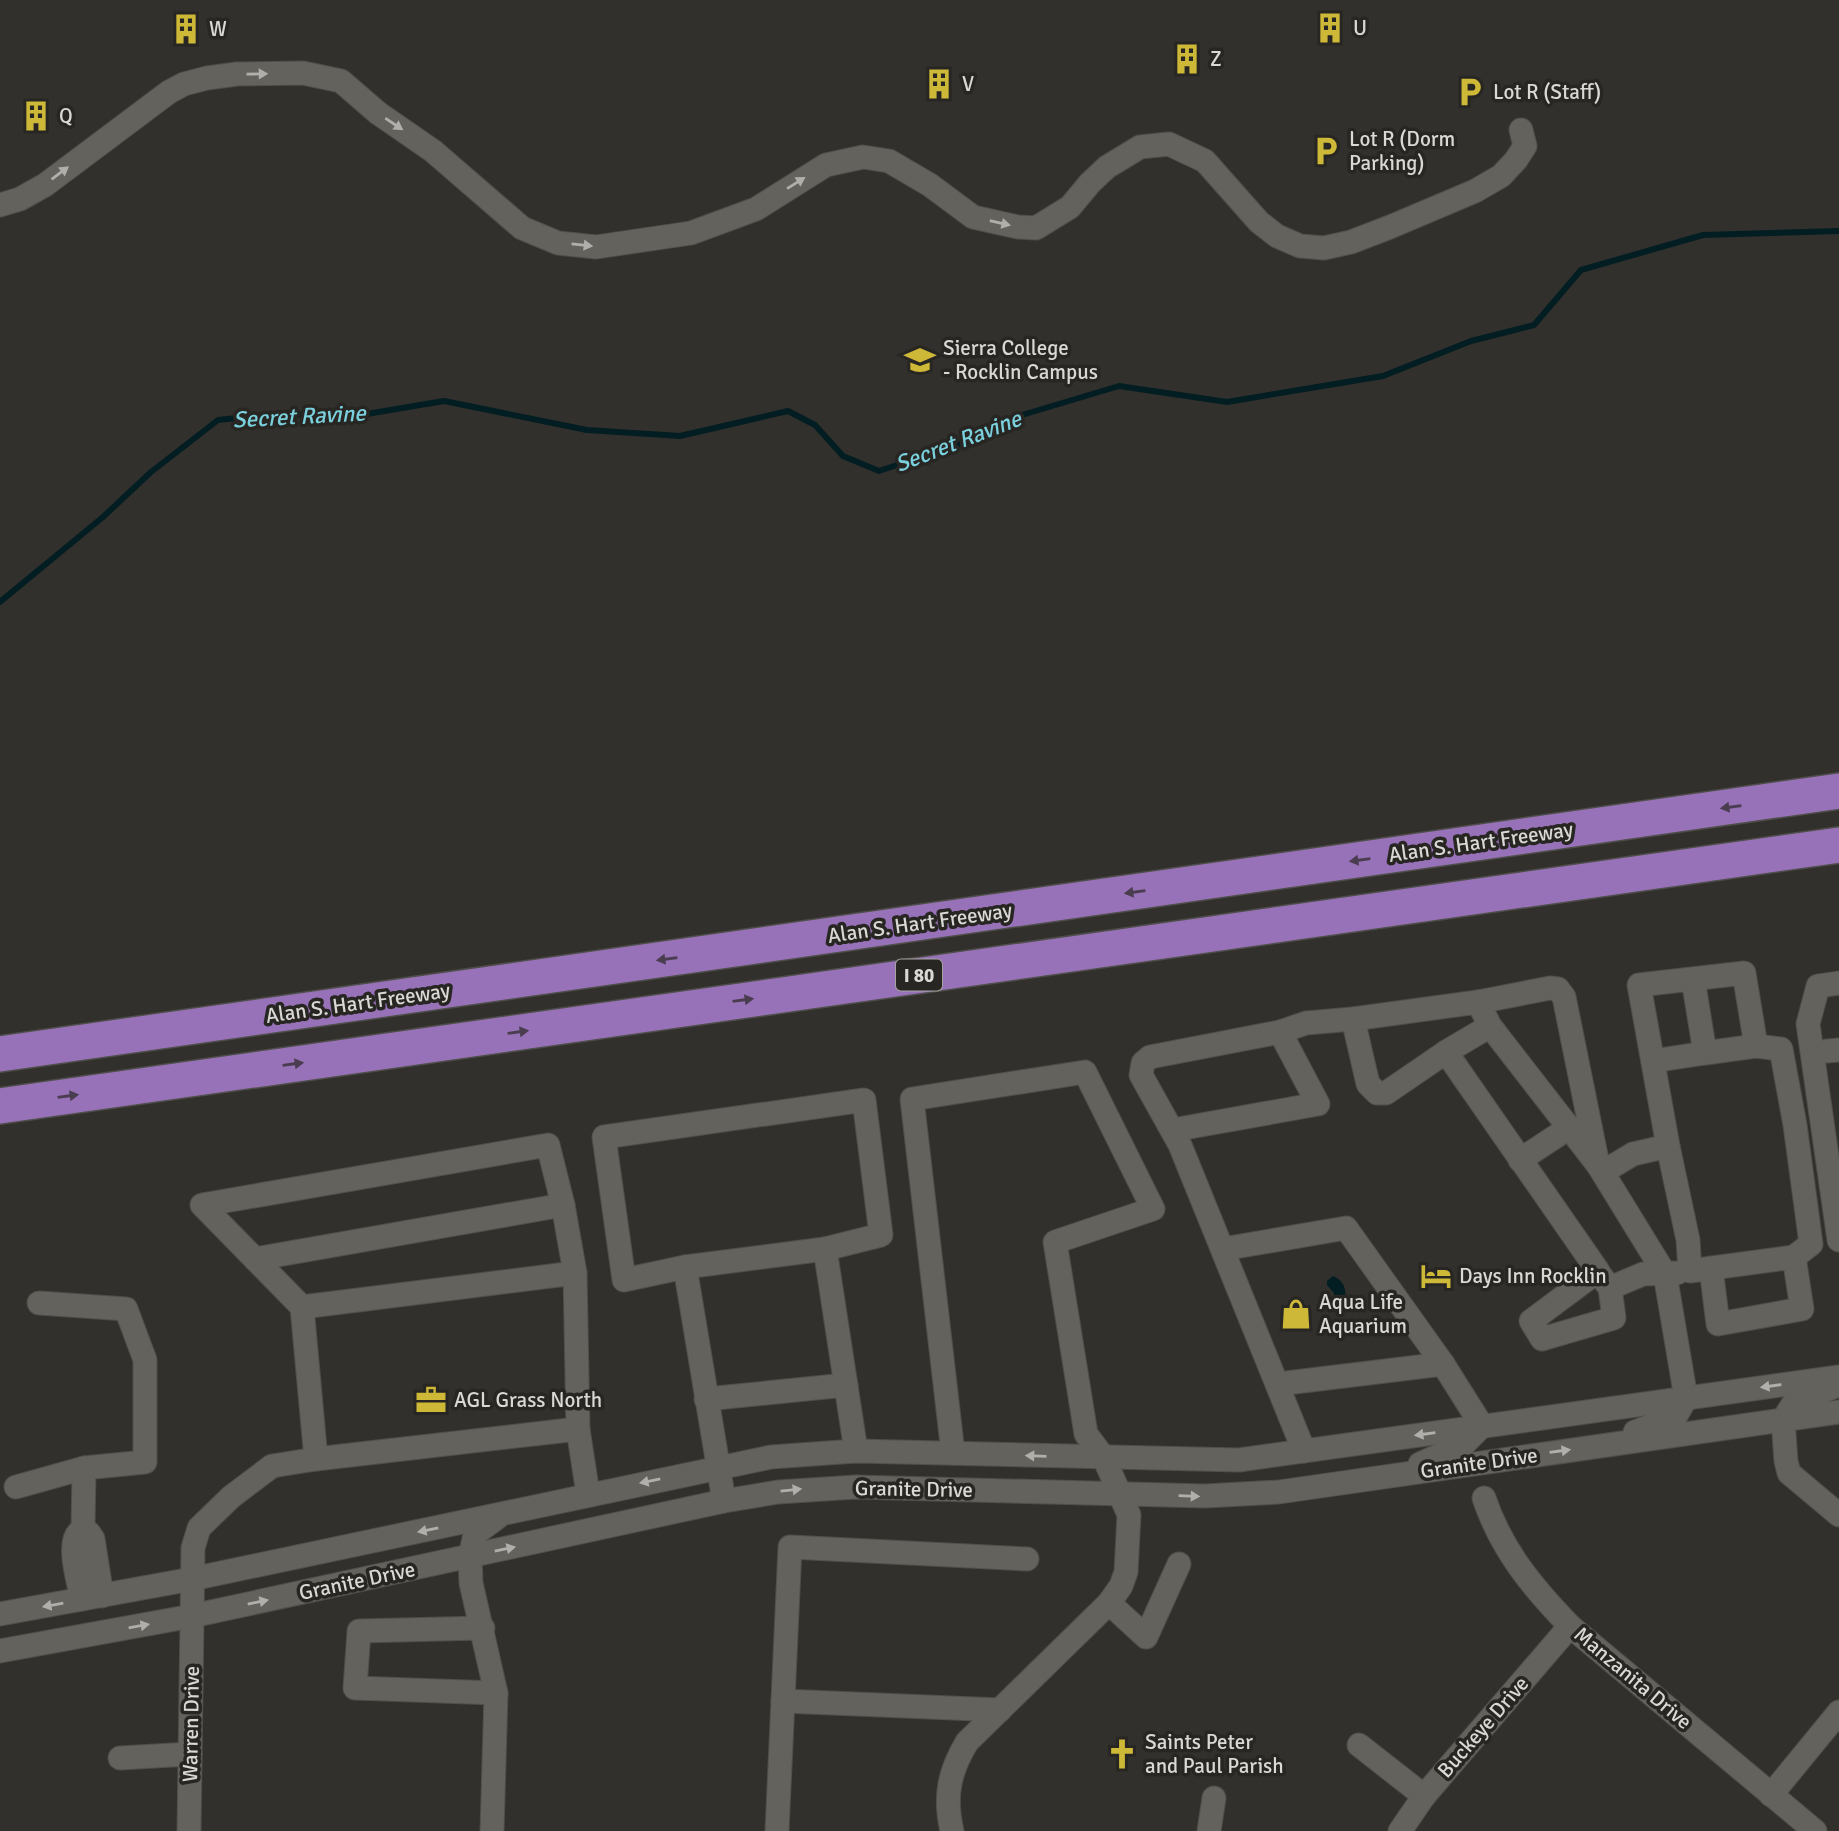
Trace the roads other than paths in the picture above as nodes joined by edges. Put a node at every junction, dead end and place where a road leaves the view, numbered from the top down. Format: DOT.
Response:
graph roads {
  1 [pos="1521,130"];
  2 [pos="0,205"];
  3 [pos="1839,789"];
  4 [pos="1839,845"];
  5 [pos="1693,979"];
  6 [pos="1839,983"];
  7 [pos="1478,1002"];
  8 [pos="1353,1019"];
  9 [pos="1490,1027"];
  10 [pos="1280,1032"];
  11 [pos="1756,1046"];
  12 [pos="1446,1052"];
  13 [pos="1705,1053"];
  14 [pos="0,1054"];
  15 [pos="1653,1061"];
  16 [pos="0,1106"];
  17 [pos="1570,1127"];
  18 [pos="1173,1130"];
  19 [pos="1668,1146"];
  20 [pos="1520,1160"];
  21 [pos="1601,1169"];
  22 [pos="563,1205"];
  23 [pos="1839,1240"];
  24 [pos="825,1249"];
  25 [pos="1223,1249"];
  26 [pos="1794,1257"];
  27 [pos="255,1259"];
  28 [pos="685,1267"];
  29 [pos="1700,1270"];
  30 [pos="575,1273"];
  31 [pos="1665,1274"];
  32 [pos="38,1303"];
  33 [pos="302,1307"];
  34 [pos="1443,1364"];
  35 [pos="1839,1377"];
  36 [pos="1278,1384"];
  37 [pos="1839,1384"];
  38 [pos="846,1385"];
  39 [pos="1686,1398"];
  40 [pos="706,1399"];
  41 [pos="1839,1412"];
  42 [pos="1783,1420"];
  43 [pos="1482,1426"];
  44 [pos="578,1429"];
  45 [pos="1600,1446"];
  46 [pos="856,1451"];
  47 [pos="1304,1451"];
  48 [pos="953,1454"];
  49 [pos="1104,1458"];
  50 [pos="316,1459"];
  51 [pos="717,1467"];
  52 [pos="84,1468"];
  53 [pos="1398,1474"];
  54 [pos="16,1488"];
  55 [pos="588,1494"];
  56 [pos="1121,1494"];
  57 [pos="1484,1498"];
  58 [pos="724,1502"];
  59 [pos="502,1514"];
  60 [pos="1839,1515"];
  61 [pos="470,1557"];
  62 [pos="1027,1559"];
  63 [pos="1179,1564"];
  64 [pos="192,1579"];
  65 [pos="92,1597"];
  66 [pos="1109,1603"];
  67 [pos="0,1614"];
  68 [pos="192,1616"];
  69 [pos="1570,1626"];
  70 [pos="483,1628"];
  71 [pos="0,1651"];
  72 [pos="496,1693"];
  73 [pos="783,1701"];
  74 [pos="1000,1710"];
  75 [pos="1839,1712"];
  76 [pos="1359,1745"];
  77 [pos="190,1754"];
  78 [pos="120,1758"];
  79 [pos="1771,1795"];
  80 [pos="1424,1796"];
  81 [pos="1214,1798"];
  82 [pos="189,1831"];
  83 [pos="492,1831"];
  84 [pos="777,1831"];
  85 [pos="953,1831"];
  86 [pos="1209,1831"];
  87 [pos="1400,1831"];
  88 [pos="1815,1831"];
  2 -- 1 [label="street, one-way"];
  3 -- 14 [label="highway, Alan S. Hart Freeway, one-way"];
  16 -- 4 [label="highway, I 80, one-way"];
  5 -- 11 [label="street"];
  5 -- 13 [label="street"];
  5 -- 15 [label="street"];
  6 -- 23 [label="street"];
  7 -- 8 [label="street"];
  7 -- 9 [label="street"];
  7 -- 21 [label="street"];
  8 -- 10 [label="street"];
  8 -- 12 [label="street"];
  9 -- 12 [label="street"];
  9 -- 17 [label="street"];
  10 -- 18 [label="street"];
  10 -- 18 [label="street"];
  11 -- 13 [label="street"];
  11 -- 26 [label="street"];
  12 -- 20 [label="street"];
  13 -- 15 [label="street"];
  15 -- 19 [label="street"];
  17 -- 20 [label="street"];
  17 -- 21 [label="street"];
  18 -- 25 [label="street"];
  19 -- 21 [label="street"];
  19 -- 29 [label="street"];
  20 -- 31 [label="street"];
  21 -- 31 [label="street"];
  22 -- 27 [label="street"];
  22 -- 27 [label="street"];
  22 -- 30 [label="street"];
  24 -- 28 [label="street"];
  24 -- 28 [label="street"];
  24 -- 38 [label="street"];
  25 -- 34 [label="street"];
  25 -- 36 [label="street"];
  26 -- 29 [label="street"];
  26 -- 29 [label="street"];
  27 -- 33 [label="street"];
  28 -- 40 [label="street"];
  29 -- 31 [label="street"];
  30 -- 33 [label="street"];
  30 -- 44 [label="street"];
  31 -- 39 [label="street"];
  32 -- 52 [label="street"];
  33 -- 50 [label="street"];
  34 -- 36 [label="street"];
  34 -- 43 [label="street"];
  35 -- 39 [label="street, Granite Drive, one-way"];
  36 -- 47 [label="street"];
  37 -- 42 [label="street"];
  38 -- 40 [label="street"];
  38 -- 46 [label="street"];
  39 -- 43 [label="street, Granite Drive"];
  39 -- 45 [label="street"];
  40 -- 51 [label="street"];
  41 -- 42 [label="street, Granite Drive"];
  42 -- 45 [label="street, Granite Drive"];
  42 -- 60 [label="street"];
  43 -- 47 [label="street, Granite Drive, one-way"];
  43 -- 53 [label="street"];
  44 -- 50 [label="street, Warren Drive"];
  44 -- 55 [label="street"];
  53 -- 45 [label="street, Granite Drive, one-way"];
  46 -- 48 [label="street, Granite Drive"];
  46 -- 51 [label="street, Granite Drive"];
  47 -- 49 [label="street, Granite Drive"];
  49 -- 48 [label="street, Granite Drive, one-way"];
  48 -- 49 [label="street"];
  49 -- 56 [label="street"];
  50 -- 64 [label="street, Warren Drive"];
  51 -- 55 [label="street, Granite Drive, one-way"];
  51 -- 58 [label="street"];
  52 -- 54 [label="street"];
  52 -- 65 [label="street"];
  56 -- 53 [label="street, Granite Drive, one-way"];
  55 -- 59 [label="street, Granite Drive"];
  58 -- 56 [label="street, Granite Drive, one-way"];
  56 -- 66 [label="street"];
  57 -- 69 [label="street, Manzanita Drive"];
  61 -- 58 [label="street, Granite Drive, one-way"];
  59 -- 61 [label="street"];
  59 -- 64 [label="street, Granite Drive, one-way"];
  68 -- 61 [label="street, Granite Drive, one-way"];
  61 -- 70 [label="street"];
  62 -- 73 [label="street"];
  63 -- 66 [label="street"];
  64 -- 65 [label="street, Granite Drive"];
  64 -- 68 [label="street, Warren Drive"];
  65 -- 67 [label="street, Granite Drive, one-way"];
  66 -- 74 [label="street"];
  71 -- 68 [label="street, Granite Drive, one-way"];
  68 -- 77 [label="street, Warren Drive"];
  69 -- 79 [label="street, Manzanita Drive"];
  69 -- 80 [label="street, Buckeye Drive"];
  70 -- 72 [label="street"];
  70 -- 72 [label="street"];
  72 -- 83 [label="street"];
  73 -- 74 [label="street"];
  73 -- 84 [label="street"];
  74 -- 85 [label="street"];
  75 -- 79 [label="street"];
  76 -- 80 [label="street"];
  77 -- 78 [label="street"];
  77 -- 82 [label="street, Warren Drive"];
  79 -- 88 [label="street, Manzanita Drive"];
  80 -- 87 [label="street, Buckeye Drive"];
  81 -- 86 [label="street"];
}
